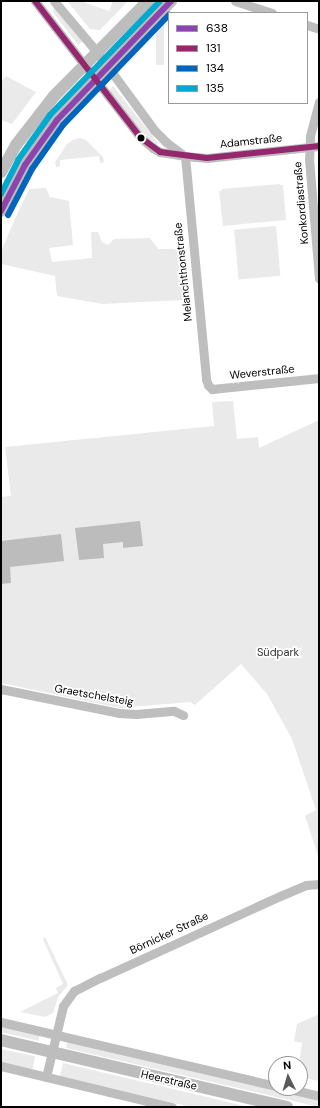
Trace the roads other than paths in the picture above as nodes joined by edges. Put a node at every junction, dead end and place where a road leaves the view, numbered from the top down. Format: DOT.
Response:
graph roads {
  1 [pos="35,1"];
  2 [pos="54,1"];
  3 [pos="148,1"];
  4 [pos="171,1"];
  5 [pos="235,1"];
  6 [pos="269,12"];
  7 [pos="308,25"];
  8 [pos="319,29"];
  9 [pos="97,52"];
  10 [pos="85,65"];
  11 [pos="107,68"];
  12 [pos="95,78"];
  13 [pos="319,102"];
  14 [pos="319,146"];
  15 [pos="309,147"];
  16 [pos="185,156"];
  17 [pos="1,172"];
  18 [pos="1,211"];
  19 [pos="319,279"];
  20 [pos="319,378"];
  21 [pos="208,385"];
  22 [pos="1,689"];
  23 [pos="183,714"];
  24 [pos="319,884"];
  25 [pos="1,1022"];
  26 [pos="56,1034"];
  27 [pos="1,1040"];
  28 [pos="52,1052"];
  29 [pos="1,1066"];
  30 [pos="46,1077"];
  31 [pos="268,1084"];
  32 [pos="308,1093"];
  33 [pos="319,1096"];
  34 [pos="172,1107"];
  35 [pos="287,1107"];
  1 -- 10 [label="street, Adamstraße"];
  2 -- 9 [label="street"];
  3 -- 9 [label="main road"];
  4 -- 11 [label="main road"];
  5 -- 6 [label="street"];
  7 -- 8 [label="street"];
  9 -- 10 [label="main road"];
  9 -- 11 [label="street"];
  10 -- 12 [label="street, Adamstraße"];
  10 -- 17 [label="main road"];
  11 -- 12 [label="main road"];
  11 -- 16 [label="street"];
  12 -- 16 [label="street, Adamstraße"];
  12 -- 18 [label="main road"];
  13 -- 15 [label="street, Konkordiastraße"];
  14 -- 15 [label="street, Adamstraße"];
  15 -- 16 [label="street, Adamstraße"];
  15 -- 19 [label="street, Konkordiastraße"];
  16 -- 21 [label="street, Melanchthonstraße"];
  20 -- 21 [label="street, Weverstraße"];
  22 -- 23 [label="street, Graetschelsteig"];
  24 -- 26 [label="street, Börnicker Straße"];
  25 -- 26 [label="street, Heerstraße"];
  26 -- 28 [label="street"];
  26 -- 31 [label="street, Heerstraße"];
  27 -- 28 [label="main road, Heerstraße"];
  28 -- 30 [label="street"];
  28 -- 35 [label="main road, Heerstraße"];
  29 -- 30 [label="street"];
  30 -- 34 [label="street"];
  32 -- 33 [label="street"];
}
